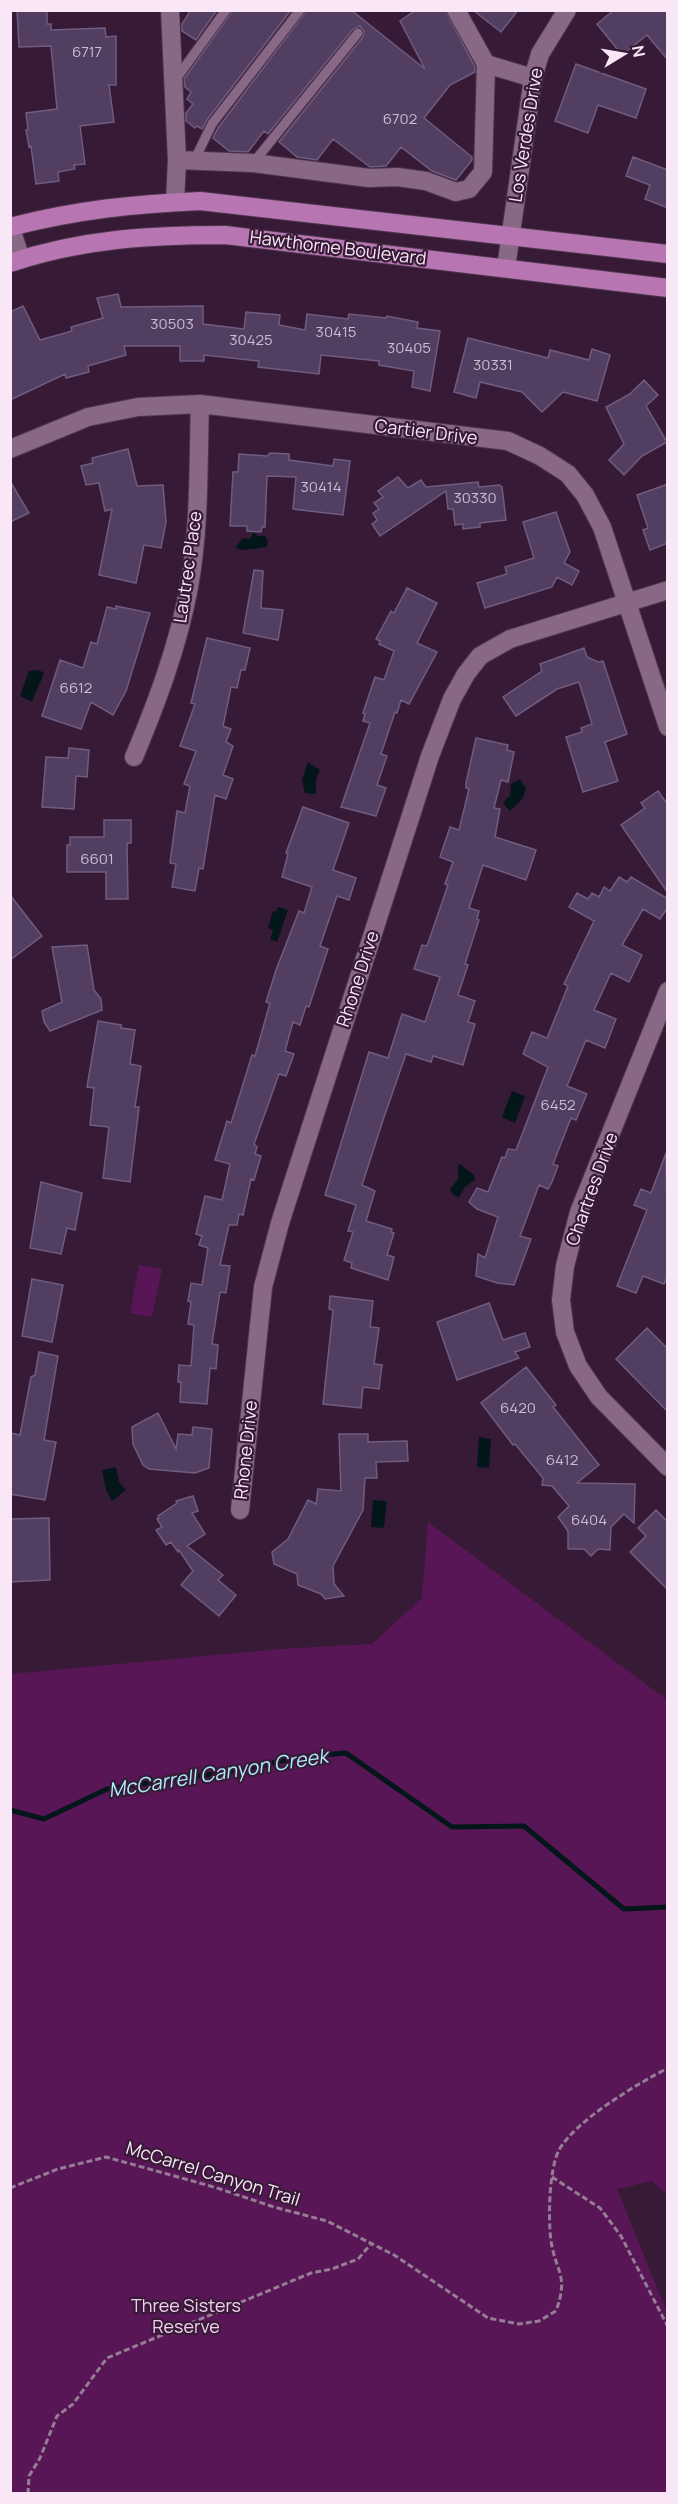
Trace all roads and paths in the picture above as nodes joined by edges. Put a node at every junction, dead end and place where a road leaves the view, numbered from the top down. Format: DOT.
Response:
graph roads {
  1 [pos="170,10"];
  2 [pos="226,10"];
  3 [pos="300,10"];
  4 [pos="456,10"];
  5 [pos="567,10"];
  6 [pos="358,33"];
  7 [pos="486,64"];
  8 [pos="533,78"];
  9 [pos="173,84"];
  10 [pos="185,161"];
  11 [pos="253,163"];
  12 [pos="175,202"];
  13 [pos="11,226"];
  14 [pos="510,235"];
  15 [pos="668,254"];
  16 [pos="16,261"];
  17 [pos="506,268"];
  18 [pos="668,288"];
  19 [pos="200,404"];
  20 [pos="10,449"];
  21 [pos="668,590"];
  22 [pos="629,603"];
  23 [pos="668,727"];
  24 [pos="134,757"];
  25 [pos="668,991"];
  26 [pos="668,1467"];
  27 [pos="240,1510"];
  28 [pos="668,2068"];
  29 [pos="552,2177"];
  30 [pos="10,2188"];
  31 [pos="371,2244"];
  32 [pos="668,2327"];
  33 [pos="28,2493"];
  1 -- 9 [label="street"];
  2 -- 9 [label="lane"];
  3 -- 10 [label="lane"];
  4 -- 7 [label="street"];
  5 -- 8 [label="street, Los Verdes Drive"];
  6 -- 11 [label="lane"];
  7 -- 8 [label="street"];
  7 -- 11 [label="street"];
  8 -- 14 [label="street, Los Verdes Drive"];
  9 -- 10 [label="street"];
  10 -- 11 [label="street"];
  10 -- 12 [label="street"];
  12 -- 13 [label="main road, Hawthorne Boulevard"];
  12 -- 14 [label="main road, Hawthorne Boulevard"];
  13 -- 16 [label="street"];
  14 -- 15 [label="main road, Hawthorne Boulevard"];
  14 -- 17 [label="street, Los Verdes Drive"];
  16 -- 17 [label="main road, Hawthorne Boulevard"];
  17 -- 18 [label="main road, Hawthorne Boulevard"];
  19 -- 20 [label="street, Cartier Drive"];
  19 -- 22 [label="street, Cartier Drive"];
  19 -- 24 [label="street, Lautrec Place"];
  21 -- 22 [label="street, Rhone Drive"];
  22 -- 23 [label="street, Cartier Drive"];
  22 -- 27 [label="street, Rhone Drive"];
  25 -- 26 [label="street, Chartres Drive"];
  28 -- 29 [label="path, McCarrel Canyon Trail"];
  29 -- 31 [label="path, McCarrel Canyon Trail"];
  29 -- 32 [label="path"];
  30 -- 31 [label="path, McCarrel Canyon Trail"];
  31 -- 33 [label="path"];
}
